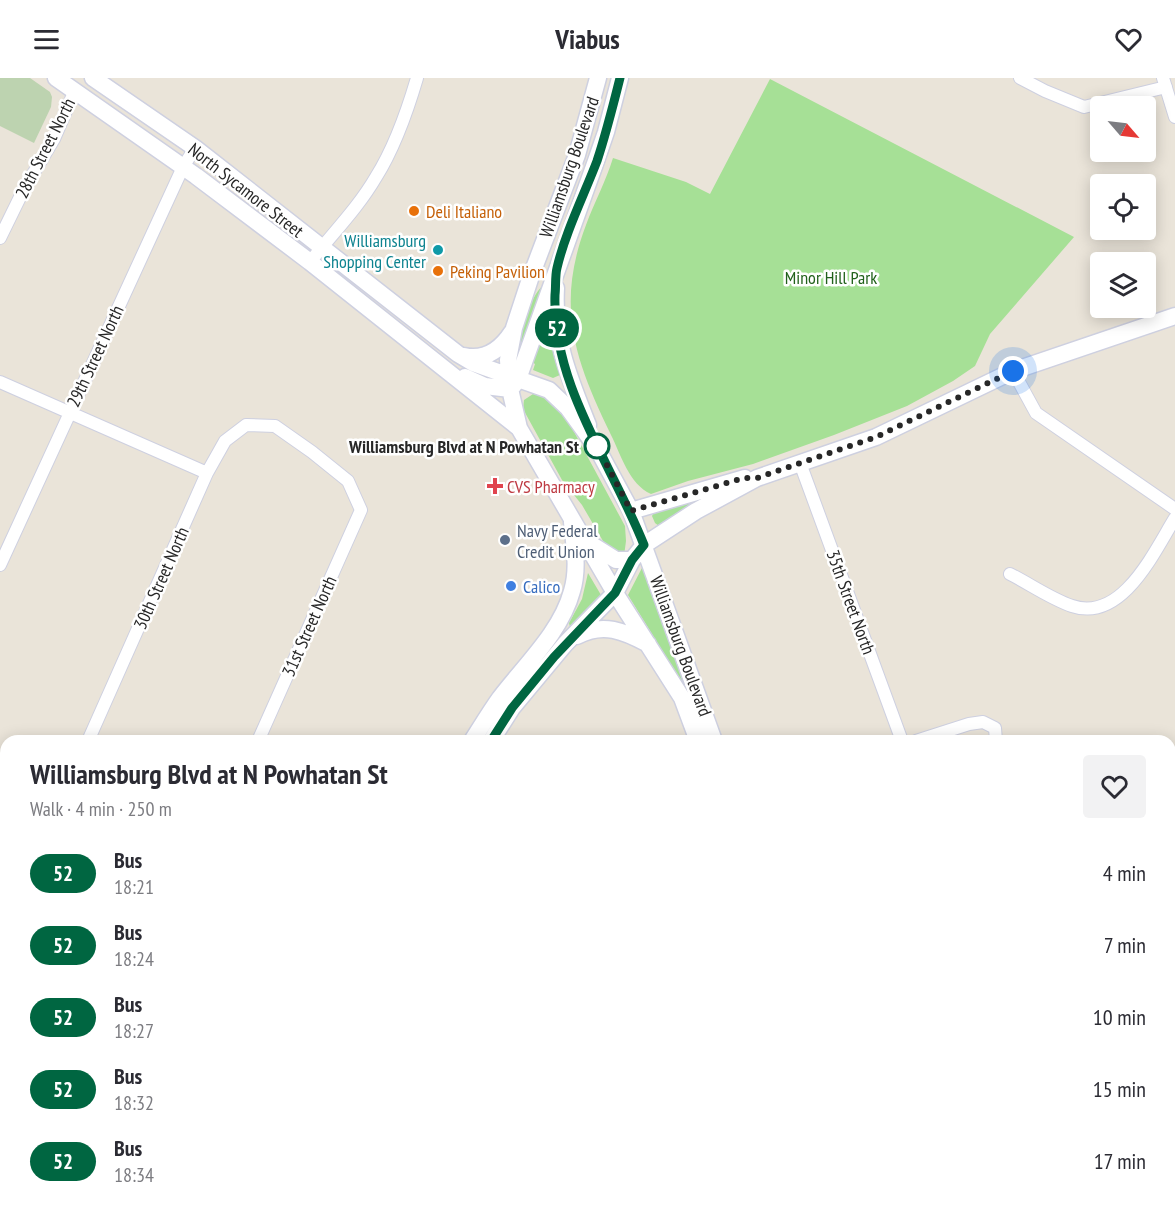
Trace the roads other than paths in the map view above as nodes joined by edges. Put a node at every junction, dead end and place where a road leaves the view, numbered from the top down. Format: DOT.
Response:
graph roads {
  1 [pos="56,78"];
  2 [pos="93,78"];
  3 [pos="417,78"];
  4 [pos="598,78"];
  5 [pos="620,78"];
  6 [pos="1020,78"];
  7 [pos="1164,82"];
  8 [pos="77,84"];
  9 [pos="1175,117"];
  10 [pos="195,148"];
  11 [pos="183,167"];
  12 [pos="0,238"];
  13 [pos="321,249"];
  14 [pos="310,262"];
  15 [pos="554,275"];
  16 [pos="1175,316"];
  17 [pos="514,328"];
  18 [pos="458,354"];
  19 [pos="436,362"];
  20 [pos="1013,371"];
  21 [pos="512,381"];
  22 [pos="0,382"];
  23 [pos="70,412"];
  24 [pos="519,428"];
  25 [pos="597,448"];
  26 [pos="800,464"];
  27 [pos="207,473"];
  28 [pos="757,478"];
  29 [pos="1175,509"];
  30 [pos="361,510"];
  31 [pos="631,511"];
  32 [pos="571,516"];
  33 [pos="1175,518"];
  34 [pos="586,541"];
  35 [pos="644,545"];
  36 [pos="632,560"];
  37 [pos="0,566"];
  38 [pos="1011,574"];
  39 [pos="615,593"];
  40 [pos="566,643"];
  41 [pos="649,644"];
  42 [pos="91,735"];
  43 [pos="261,735"];
  44 [pos="476,735"];
  45 [pos="495,735"];
  46 [pos="696,735"];
  47 [pos="712,735"];
  48 [pos="900,735"];
  49 [pos="935,735"];
  50 [pos="996,735"];
  1 -- 8 [label="main road, North Sycamore Street"];
  2 -- 10 [label="main road, North Sycamore Street"];
  3 -- 13 [label="street"];
  4 -- 17 [label="main road, Williamsburg Boulevard"];
  5 -- 15 [label="main road, Williamsburg Boulevard"];
  6 -- 7 [label="street"];
  7 -- 9 [label="street"];
  8 -- 11 [label="main road, North Sycamore Street"];
  8 -- 12 [label="street, 28th Street North"];
  10 -- 11 [label="street, 29th Street North"];
  10 -- 13 [label="main road, North Sycamore Street"];
  11 -- 14 [label="main road, North Sycamore Street"];
  11 -- 23 [label="street, 29th Street North"];
  13 -- 14 [label="street"];
  13 -- 18 [label="main road, North Sycamore Street"];
  14 -- 19 [label="main road, North Sycamore Street"];
  15 -- 21 [label="main road, Williamsburg Boulevard"];
  15 -- 25 [label="main road"];
  16 -- 20 [label="main road"];
  17 -- 18 [label="main road"];
  17 -- 21 [label="main road, Williamsburg Boulevard"];
  18 -- 21 [label="main road, North Sycamore Street"];
  19 -- 21 [label="main road, North Sycamore Street"];
  19 -- 24 [label="main road, North Sycamore Street"];
  20 -- 26 [label="main road"];
  20 -- 29 [label="street"];
  21 -- 24 [label="main road, Williamsburg Boulevard"];
  21 -- 25 [label="main road, Williamsburg Boulevard"];
  22 -- 23 [label="street"];
  23 -- 27 [label="street"];
  23 -- 37 [label="street, 29th Street North"];
  24 -- 32 [label="main road, Williamsburg Boulevard"];
  25 -- 31 [label="main road, Williamsburg Boulevard"];
  26 -- 28 [label="main road"];
  26 -- 48 [label="street, 35th Street North"];
  27 -- 30 [label="street, 30th Street North"];
  27 -- 42 [label="street, 30th Street North"];
  28 -- 31 [label="main road"];
  28 -- 35 [label="main road"];
  30 -- 43 [label="street, 31st Street North"];
  31 -- 35 [label="main road, Williamsburg Boulevard"];
  32 -- 34 [label="main road, Williamsburg Boulevard"];
  32 -- 44 [label="main road"];
  33 -- 38 [label="street"];
  34 -- 36 [label="main road"];
  34 -- 39 [label="main road, Williamsburg Boulevard"];
  35 -- 36 [label="main road"];
  35 -- 47 [label="main road, Williamsburg Boulevard"];
  36 -- 39 [label="main road"];
  39 -- 40 [label="main road"];
  39 -- 41 [label="main road, Williamsburg Boulevard"];
  40 -- 41 [label="main road"];
  40 -- 45 [label="main road"];
  41 -- 46 [label="main road, Williamsburg Boulevard"];
  49 -- 50 [label="street"];
}
